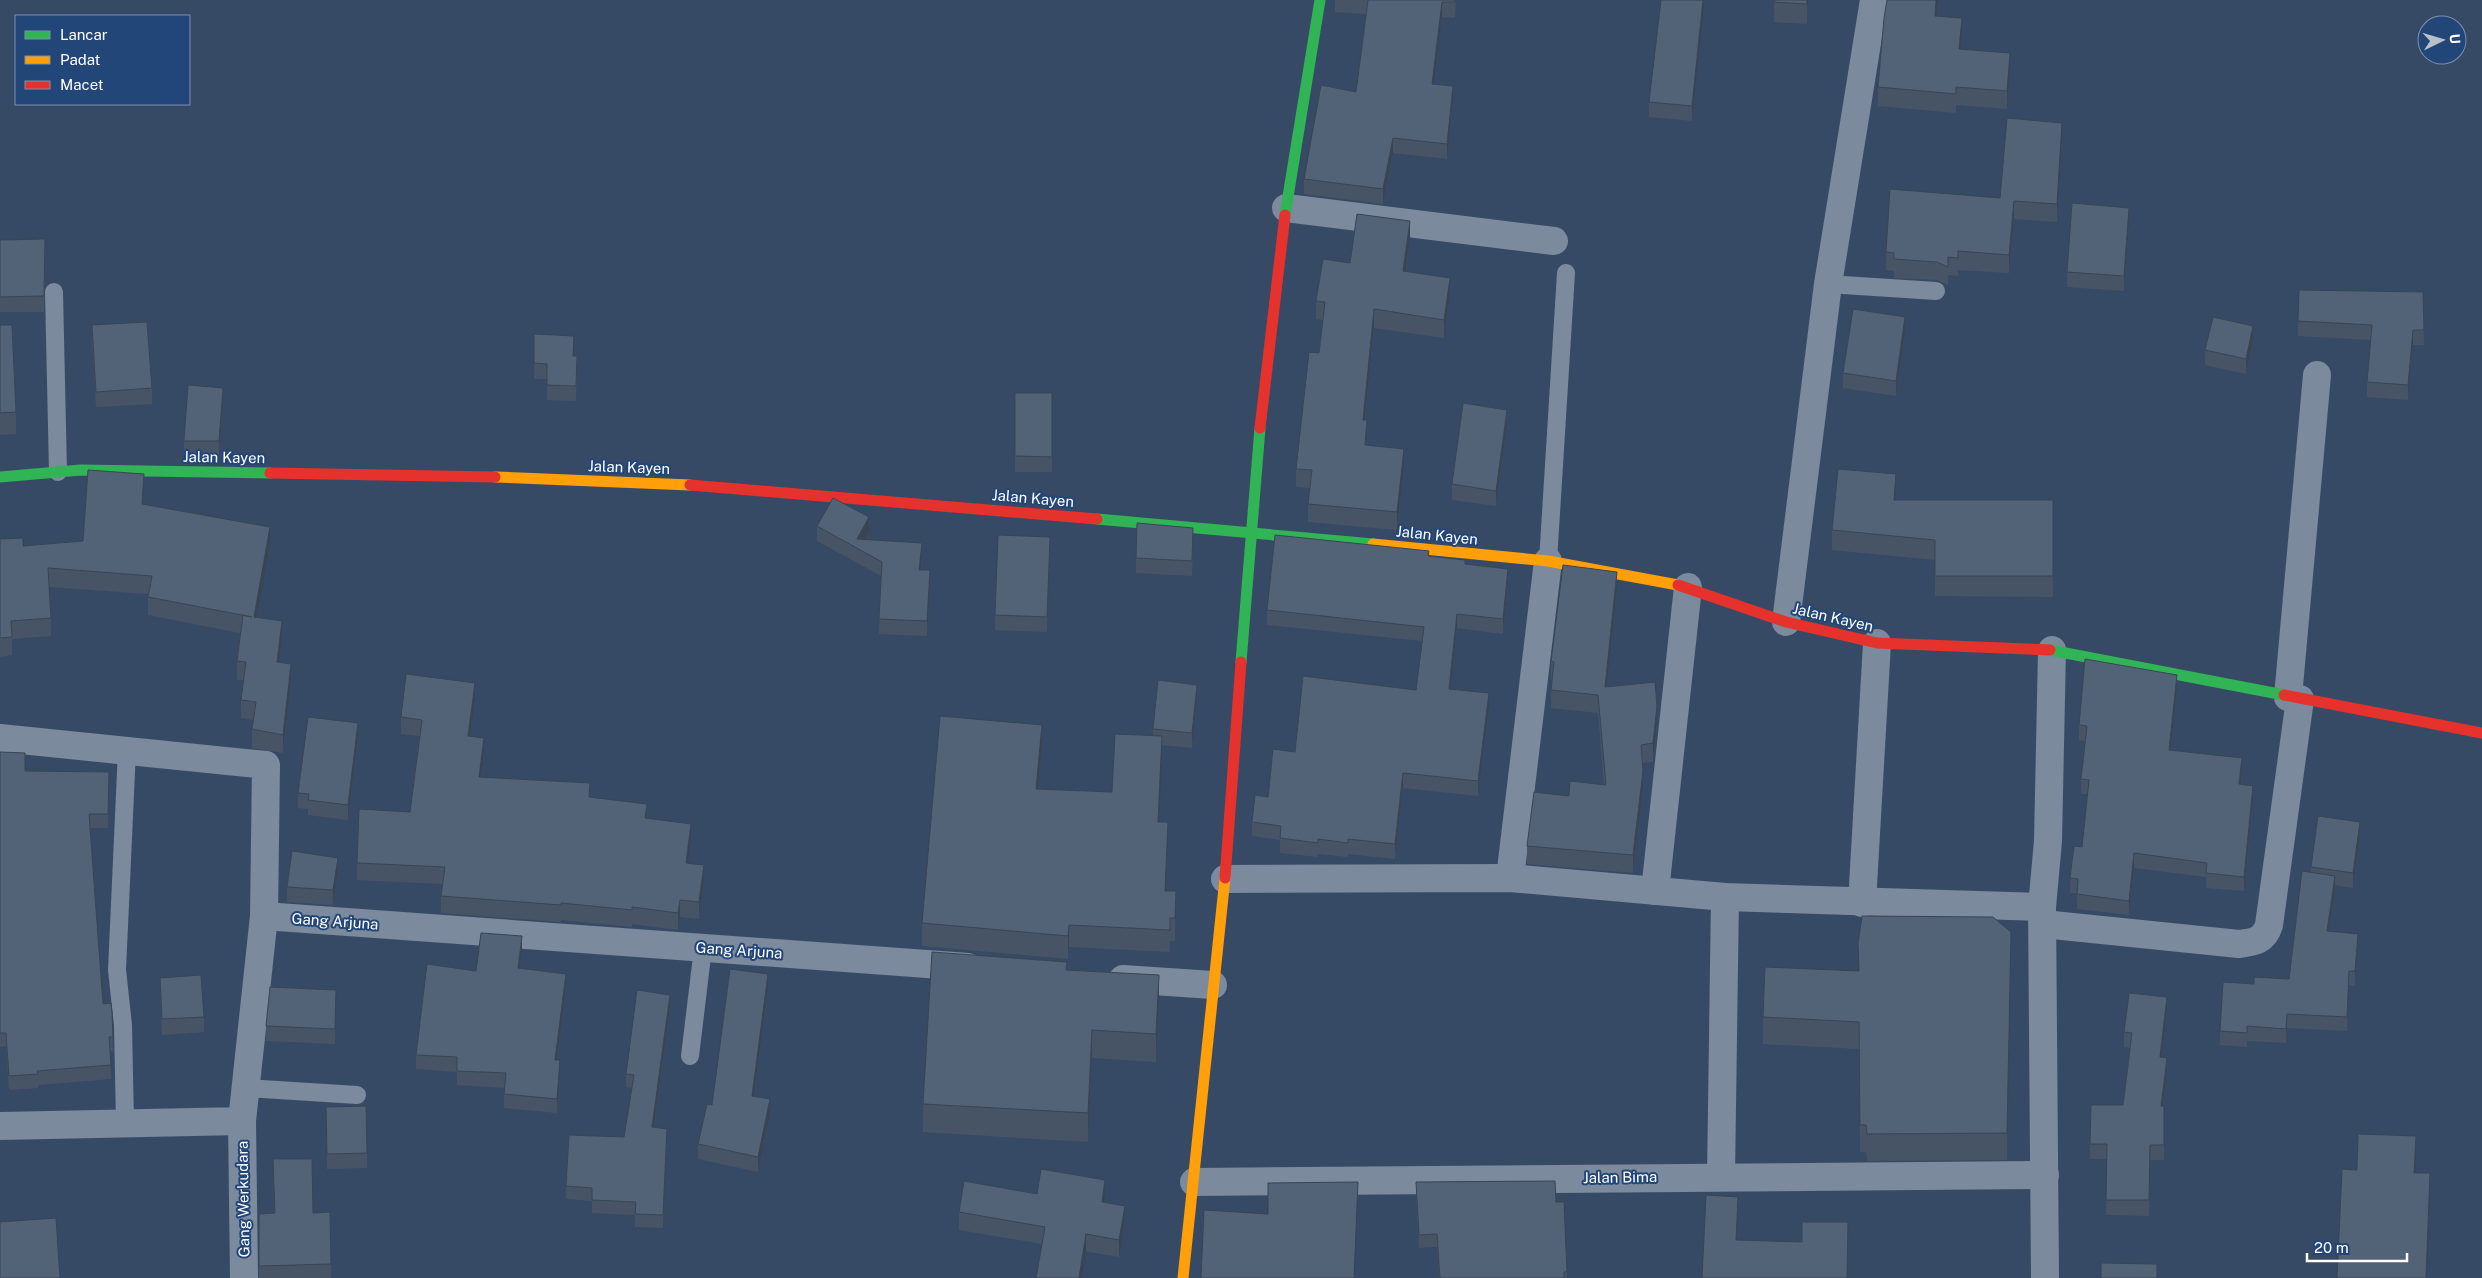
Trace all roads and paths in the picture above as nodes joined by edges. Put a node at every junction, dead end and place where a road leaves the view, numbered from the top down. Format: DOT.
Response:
graph roads {
  1 [pos="1320,0"];
  2 [pos="1874,0"];
  3 [pos="1286,208"];
  4 [pos="1554,241"];
  5 [pos="1566,273"];
  6 [pos="1828,284"];
  7 [pos="1936,291"];
  8 [pos="54,292"];
  9 [pos="2317,376"];
  10 [pos="58,472"];
  11 [pos="0,477"];
  12 [pos="1252,532"];
  13 [pos="1548,561"];
  14 [pos="1688,587"];
  15 [pos="1786,622"];
  16 [pos="1877,643"];
  17 [pos="2052,650"];
  18 [pos="2294,698"];
  19 [pos="2482,733"];
  20 [pos="0,738"];
  21 [pos="127,750"];
  22 [pos="1510,878"];
  23 [pos="1225,879"];
  24 [pos="1655,891"];
  25 [pos="1725,897"];
  26 [pos="1862,903"];
  27 [pos="264,916"];
  28 [pos="2043,916"];
  29 [pos="703,948"];
  30 [pos="997,970"];
  31 [pos="1096,977"];
  32 [pos="1214,985"];
  33 [pos="690,1056"];
  34 [pos="246,1088"];
  35 [pos="357,1095"];
  36 [pos="242,1121"];
  37 [pos="125,1123"];
  38 [pos="0,1126"];
  39 [pos="2045,1175"];
  40 [pos="1721,1176"];
  41 [pos="1194,1182"];
  42 [pos="244,1278"];
  43 [pos="1183,1278"];
  44 [pos="2045,1278"];
  1 -- 3 [label="street"];
  2 -- 6 [label="street"];
  3 -- 4 [label="street"];
  3 -- 12 [label="street"];
  5 -- 13 [label="lane"];
  6 -- 7 [label="lane"];
  6 -- 15 [label="street"];
  8 -- 10 [label="lane"];
  9 -- 18 [label="street"];
  10 -- 11 [label="street, Jalan Kayen"];
  10 -- 12 [label="street, Jalan Kayen"];
  12 -- 13 [label="street, Jalan Kayen"];
  12 -- 23 [label="street"];
  13 -- 14 [label="street, Jalan Kayen"];
  13 -- 22 [label="street"];
  14 -- 15 [label="street, Jalan Kayen"];
  14 -- 24 [label="street"];
  15 -- 16 [label="street, Jalan Kayen"];
  16 -- 17 [label="street, Jalan Kayen"];
  16 -- 26 [label="street"];
  17 -- 18 [label="street, Jalan Kayen"];
  17 -- 28 [label="street"];
  18 -- 19 [label="street, Jalan Kayen"];
  18 -- 28 [label="street"];
  20 -- 21 [label="street"];
  21 -- 27 [label="street"];
  21 -- 37 [label="lane"];
  22 -- 23 [label="street"];
  22 -- 24 [label="street"];
  23 -- 32 [label="street"];
  24 -- 25 [label="street"];
  25 -- 26 [label="street"];
  25 -- 40 [label="street"];
  26 -- 28 [label="street"];
  27 -- 29 [label="street, Gang Arjuna"];
  27 -- 34 [label="street"];
  28 -- 39 [label="street"];
  29 -- 30 [label="street, Gang Arjuna"];
  29 -- 33 [label="lane"];
  31 -- 32 [label="street"];
  32 -- 41 [label="street"];
  34 -- 35 [label="lane"];
  34 -- 36 [label="street"];
  36 -- 37 [label="street"];
  36 -- 42 [label="street, Gang Werkudara"];
  37 -- 38 [label="street"];
  39 -- 40 [label="street, Jalan Bima"];
  39 -- 44 [label="street"];
  40 -- 41 [label="street, Jalan Bima"];
  41 -- 43 [label="street"];
}
